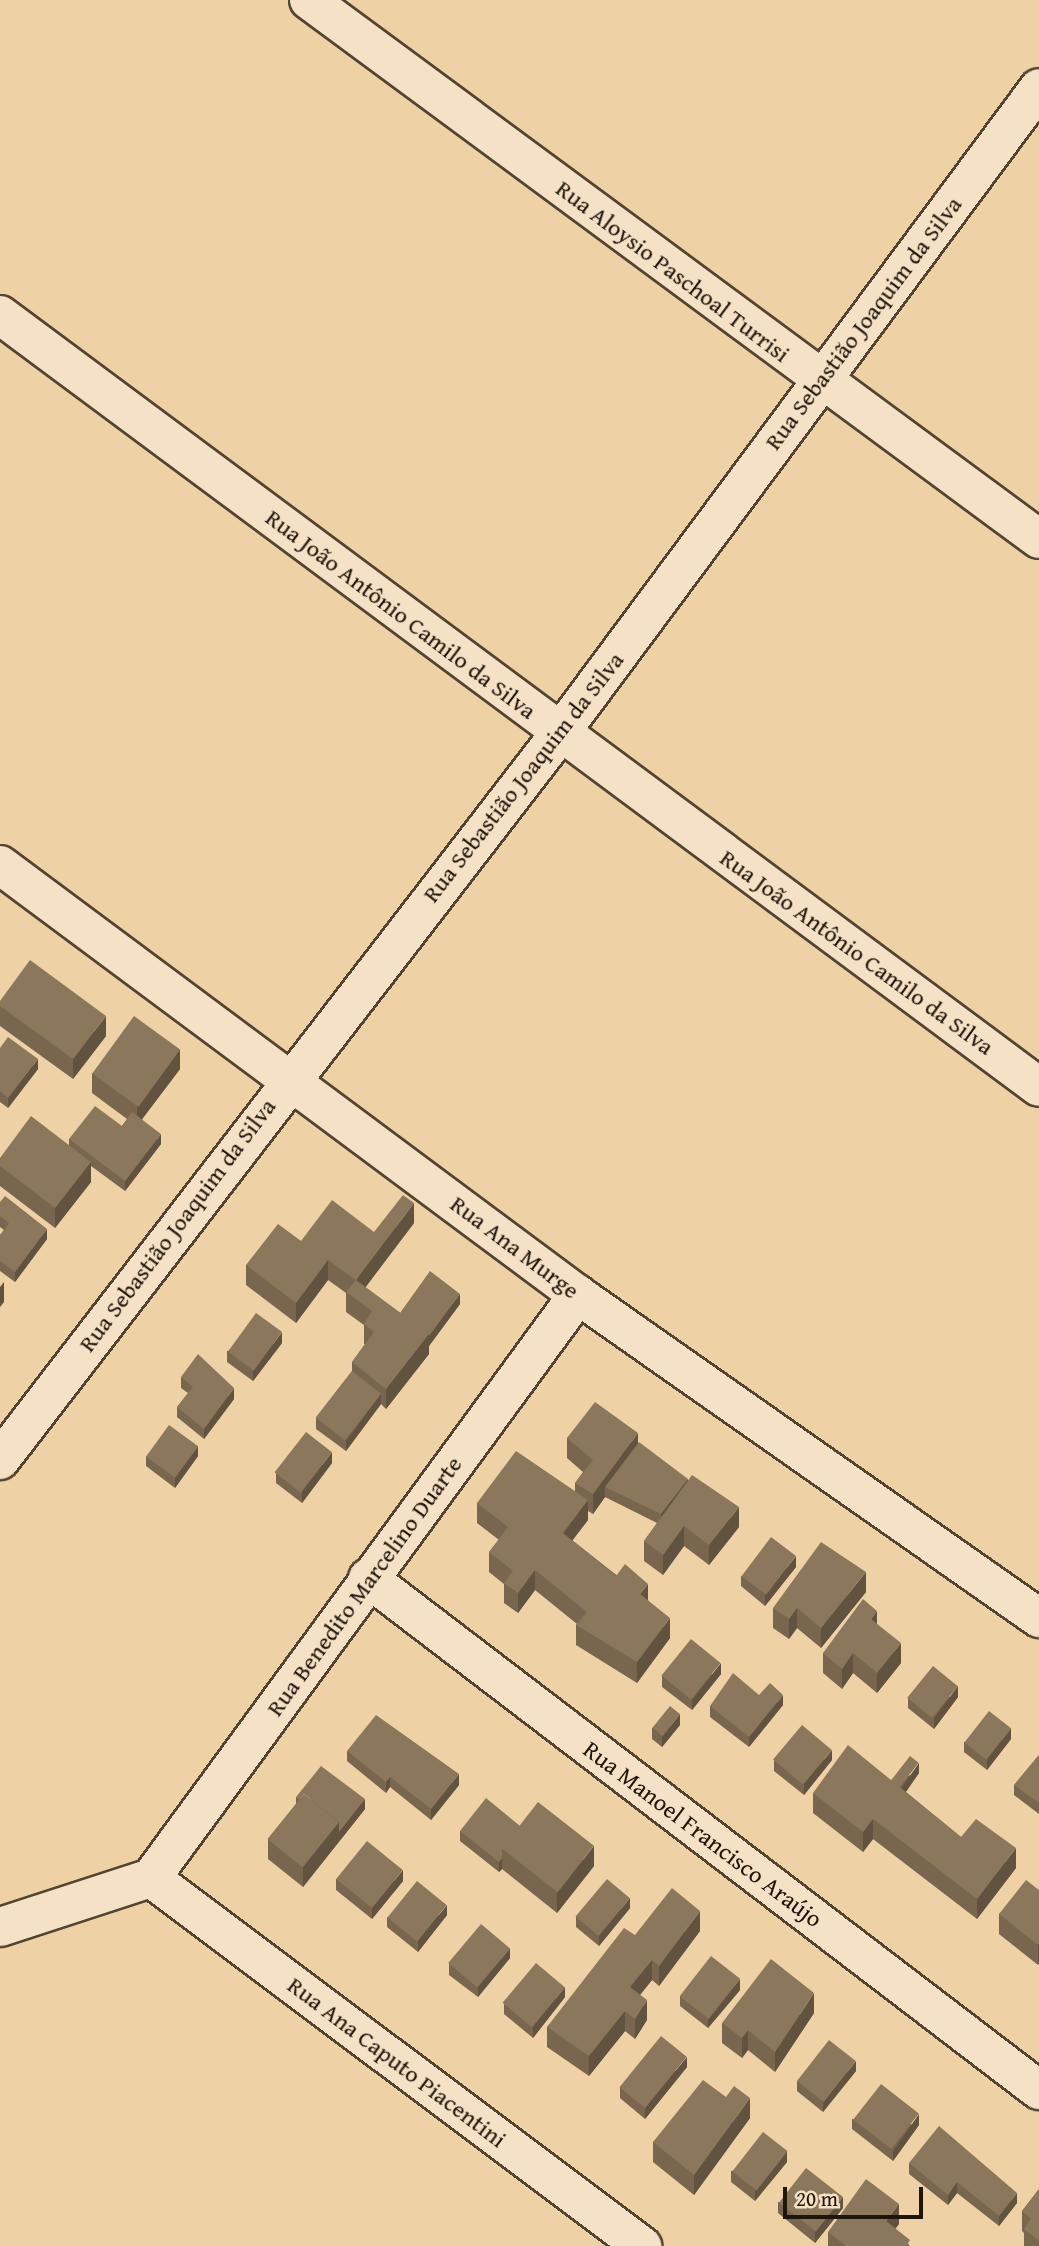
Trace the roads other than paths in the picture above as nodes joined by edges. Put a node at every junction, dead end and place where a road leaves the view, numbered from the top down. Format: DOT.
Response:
graph roads {
  1 [pos="309,0"];
  2 [pos="1039,88"];
  3 [pos="0,315"];
  4 [pos="820,381"];
  5 [pos="1039,539"];
  6 [pos="560,733"];
  7 [pos="2,869"];
  8 [pos="286,1080"];
  9 [pos="1039,1087"];
  10 [pos="578,1295"];
  11 [pos="0,1460"];
  12 [pos="368,1578"];
  13 [pos="1039,1618"];
  14 [pos="152,1878"];
  15 [pos="0,1927"];
  16 [pos="1039,2090"];
  17 [pos="642,2246"];
  1 -- 4 [label="street, Rua Aloysio Paschoal Turrisi"];
  2 -- 4 [label="street, Rua Sebastião Joaquim da Silva"];
  3 -- 6 [label="street, Rua João Antônio Camilo da Silva"];
  4 -- 5 [label="street, Rua Aloysio Paschoal Turrisi"];
  4 -- 6 [label="street, Rua Sebastião Joaquim da Silva"];
  6 -- 8 [label="street, Rua Sebastião Joaquim da Silva"];
  6 -- 9 [label="street, Rua João Antônio Camilo da Silva"];
  7 -- 8 [label="street, Rua Ana Murge"];
  8 -- 10 [label="street, Rua Ana Murge"];
  8 -- 11 [label="street, Rua Sebastião Joaquim da Silva"];
  10 -- 12 [label="street, Rua Benedito Marcelino Duarte"];
  10 -- 13 [label="street, Rua Ana Murge"];
  12 -- 14 [label="street, Rua Benedito Marcelino Duarte"];
  12 -- 16 [label="street, Rua Manoel Francisco Araújo"];
  14 -- 15 [label="street"];
  14 -- 17 [label="street, Rua Ana Caputo Piacentini"];
}
